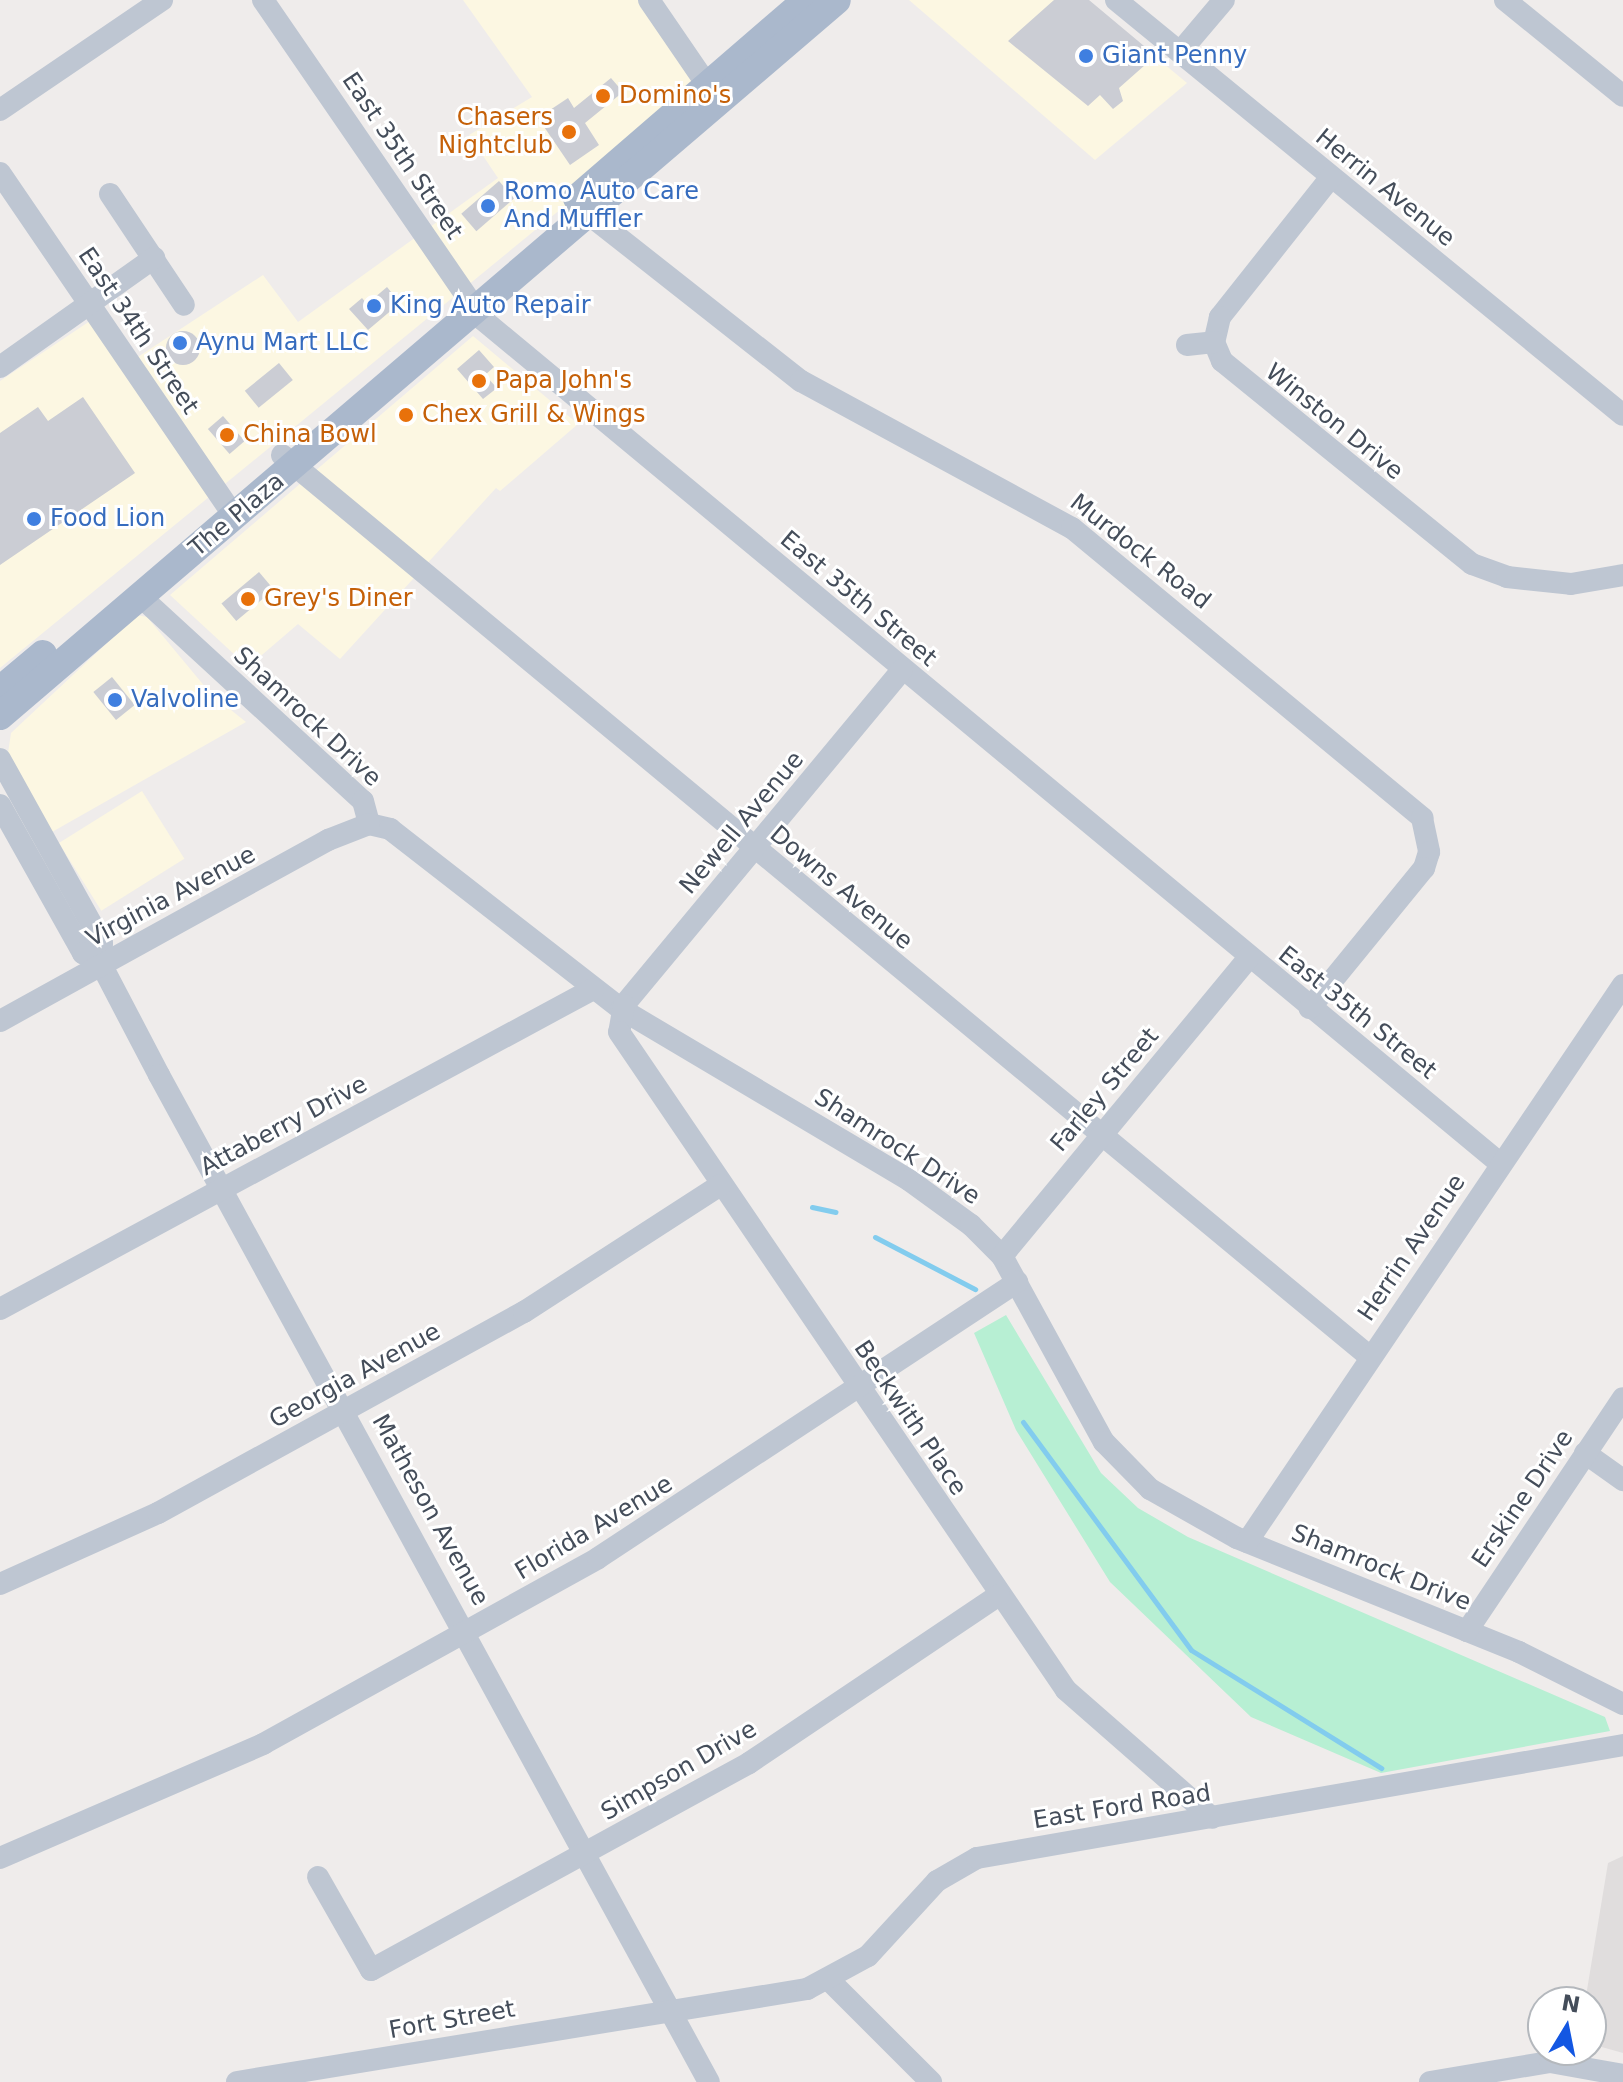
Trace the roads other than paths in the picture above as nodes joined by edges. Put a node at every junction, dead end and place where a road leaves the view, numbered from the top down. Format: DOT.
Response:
graph roads {
  1 [pos="162,0"];
  2 [pos="263,0"];
  3 [pos="649,0"];
  4 [pos="806,0"];
  5 [pos="837,0"];
  6 [pos="1116,0"];
  7 [pos="1224,0"];
  8 [pos="1505,0"];
  9 [pos="1180,52"];
  10 [pos="713,93"];
  11 [pos="1623,96"];
  12 [pos="0,110"];
  13 [pos="0,173"];
  14 [pos="1331,177"];
  15 [pos="110,194"];
  16 [pos="580,208"];
  17 [pos="154,258"];
  18 [pos="89,302"];
  19 [pos="471,303"];
  20 [pos="184,305"];
  21 [pos="1214,342"];
  22 [pos="1187,345"];
  23 [pos="0,367"];
  24 [pos="1623,415"];
  25 [pos="287,461"];
  26 [pos="230,510"];
  27 [pos="1623,575"];
  28 [pos="141,597"];
  29 [pos="902,670"];
  30 [pos="0,690"];
  31 [pos="0,716"];
  32 [pos="0,759"];
  33 [pos="0,805"];
  34 [pos="369,824"];
  35 [pos="754,850"];
  36 [pos="1249,957"];
  37 [pos="101,964"];
  38 [pos="1623,985"];
  39 [pos="593,989"];
  40 [pos="1310,1008"];
  41 [pos="621,1009"];
  42 [pos="0,1021"];
  43 [pos="1100,1136"];
  44 [pos="1501,1164"];
  45 [pos="720,1185"];
  46 [pos="223,1189"];
  47 [pos="1002,1256"];
  48 [pos="1017,1282"];
  49 [pos="2,1302"];
  50 [pos="1370,1357"];
  51 [pos="859,1388"];
  52 [pos="1623,1398"];
  53 [pos="346,1411"];
  54 [pos="1585,1453"];
  55 [pos="1623,1480"];
  56 [pos="1247,1542"];
  57 [pos="0,1584"];
  58 [pos="999,1595"];
  59 [pos="467,1631"];
  60 [pos="1467,1631"];
  61 [pos="1623,1704"];
  62 [pos="1623,1745"];
  63 [pos="1212,1818"];
  64 [pos="589,1853"];
  65 [pos="0,1858"];
  66 [pos="318,1877"];
  67 [pos="830,1981"];
  68 [pos="675,2010"];
  69 [pos="321,2075"];
  70 [pos="1623,2075"];
  71 [pos="237,2082"];
  72 [pos="709,2082"];
  73 [pos="931,2082"];
  74 [pos="1430,2082"];
  1 -- 12 [label="street"];
  2 -- 19 [label="street, East 35th Street"];
  3 -- 10 [label="street"];
  4 -- 10 [label="main road, The Plaza"];
  5 -- 10 [label="main road, The Plaza"];
  6 -- 9 [label="street, Herrin Avenue"];
  7 -- 9 [label="street"];
  8 -- 11 [label="street"];
  9 -- 14 [label="street, Herrin Avenue"];
  10 -- 16 [label="main road, The Plaza"];
  13 -- 18 [label="street, East 34th Street"];
  14 -- 21 [label="street"];
  14 -- 24 [label="street, Herrin Avenue"];
  15 -- 17 [label="street"];
  16 -- 19 [label="main road, The Plaza"];
  16 -- 40 [label="street, Murdock Road"];
  17 -- 18 [label="street"];
  17 -- 20 [label="street"];
  18 -- 23 [label="street"];
  18 -- 26 [label="street, East 34th Street"];
  19 -- 25 [label="main road, The Plaza"];
  19 -- 29 [label="street, East 35th Street"];
  21 -- 22 [label="street"];
  21 -- 27 [label="street, Winston Drive"];
  25 -- 26 [label="main road, The Plaza"];
  25 -- 35 [label="street, Downs Avenue"];
  26 -- 28 [label="main road, The Plaza"];
  26 -- 30 [label="main road, The Plaza"];
  28 -- 31 [label="main road, The Plaza"];
  28 -- 34 [label="street, Shamrock Drive"];
  29 -- 35 [label="street, Newell Avenue"];
  29 -- 36 [label="street, East 35th Street"];
  32 -- 37 [label="street, Matheson Avenue"];
  33 -- 37 [label="street, Matheson Avenue"];
  34 -- 37 [label="street, Virginia Avenue"];
  34 -- 39 [label="street, Shamrock Drive"];
  35 -- 41 [label="street, Newell Avenue"];
  35 -- 43 [label="street, Downs Avenue"];
  36 -- 40 [label="street, East 35th Street"];
  36 -- 43 [label="street, Farley Street"];
  37 -- 42 [label="street, Virginia Avenue"];
  37 -- 46 [label="street, Matheson Avenue"];
  38 -- 44 [label="street, Herrin Avenue"];
  39 -- 41 [label="street, Shamrock Drive"];
  39 -- 46 [label="street, Attaberry Drive"];
  40 -- 44 [label="street, East 35th Street"];
  41 -- 45 [label="street, Beckwith Place"];
  41 -- 47 [label="street, Shamrock Drive"];
  43 -- 47 [label="street, Farley Street"];
  43 -- 50 [label="street, Downs Avenue"];
  44 -- 50 [label="street, Herrin Avenue"];
  45 -- 51 [label="street, Beckwith Place"];
  45 -- 53 [label="street, Georgia Avenue"];
  46 -- 49 [label="street, Attaberry Drive"];
  46 -- 53 [label="street, Matheson Avenue"];
  47 -- 48 [label="street, Shamrock Drive"];
  48 -- 51 [label="street, Florida Avenue"];
  48 -- 56 [label="street, Shamrock Drive"];
  50 -- 56 [label="street, Herrin Avenue"];
  51 -- 58 [label="street, Beckwith Place"];
  51 -- 59 [label="street, Florida Avenue"];
  52 -- 54 [label="street, Erskine Drive"];
  53 -- 57 [label="street, Georgia Avenue"];
  53 -- 59 [label="street, Matheson Avenue"];
  54 -- 55 [label="street"];
  54 -- 60 [label="street, Erskine Drive"];
  56 -- 60 [label="street, Shamrock Drive"];
  58 -- 63 [label="street, Beckwith Place"];
  58 -- 64 [label="street, Simpson Drive"];
  59 -- 64 [label="street, Matheson Avenue"];
  59 -- 65 [label="street, Florida Avenue"];
  60 -- 61 [label="street, Shamrock Drive"];
  62 -- 63 [label="street, East Ford Road"];
  63 -- 67 [label="street, East Ford Road"];
  64 -- 66 [label="street, Simpson Drive"];
  64 -- 68 [label="street, Matheson Avenue"];
  67 -- 68 [label="street, East Ford Road"];
  67 -- 73 [label="street"];
  68 -- 69 [label="street, Fort Street"];
  68 -- 72 [label="street, Matheson Avenue"];
  69 -- 71 [label="street, Fort Street"];
  70 -- 74 [label="street"];
}
